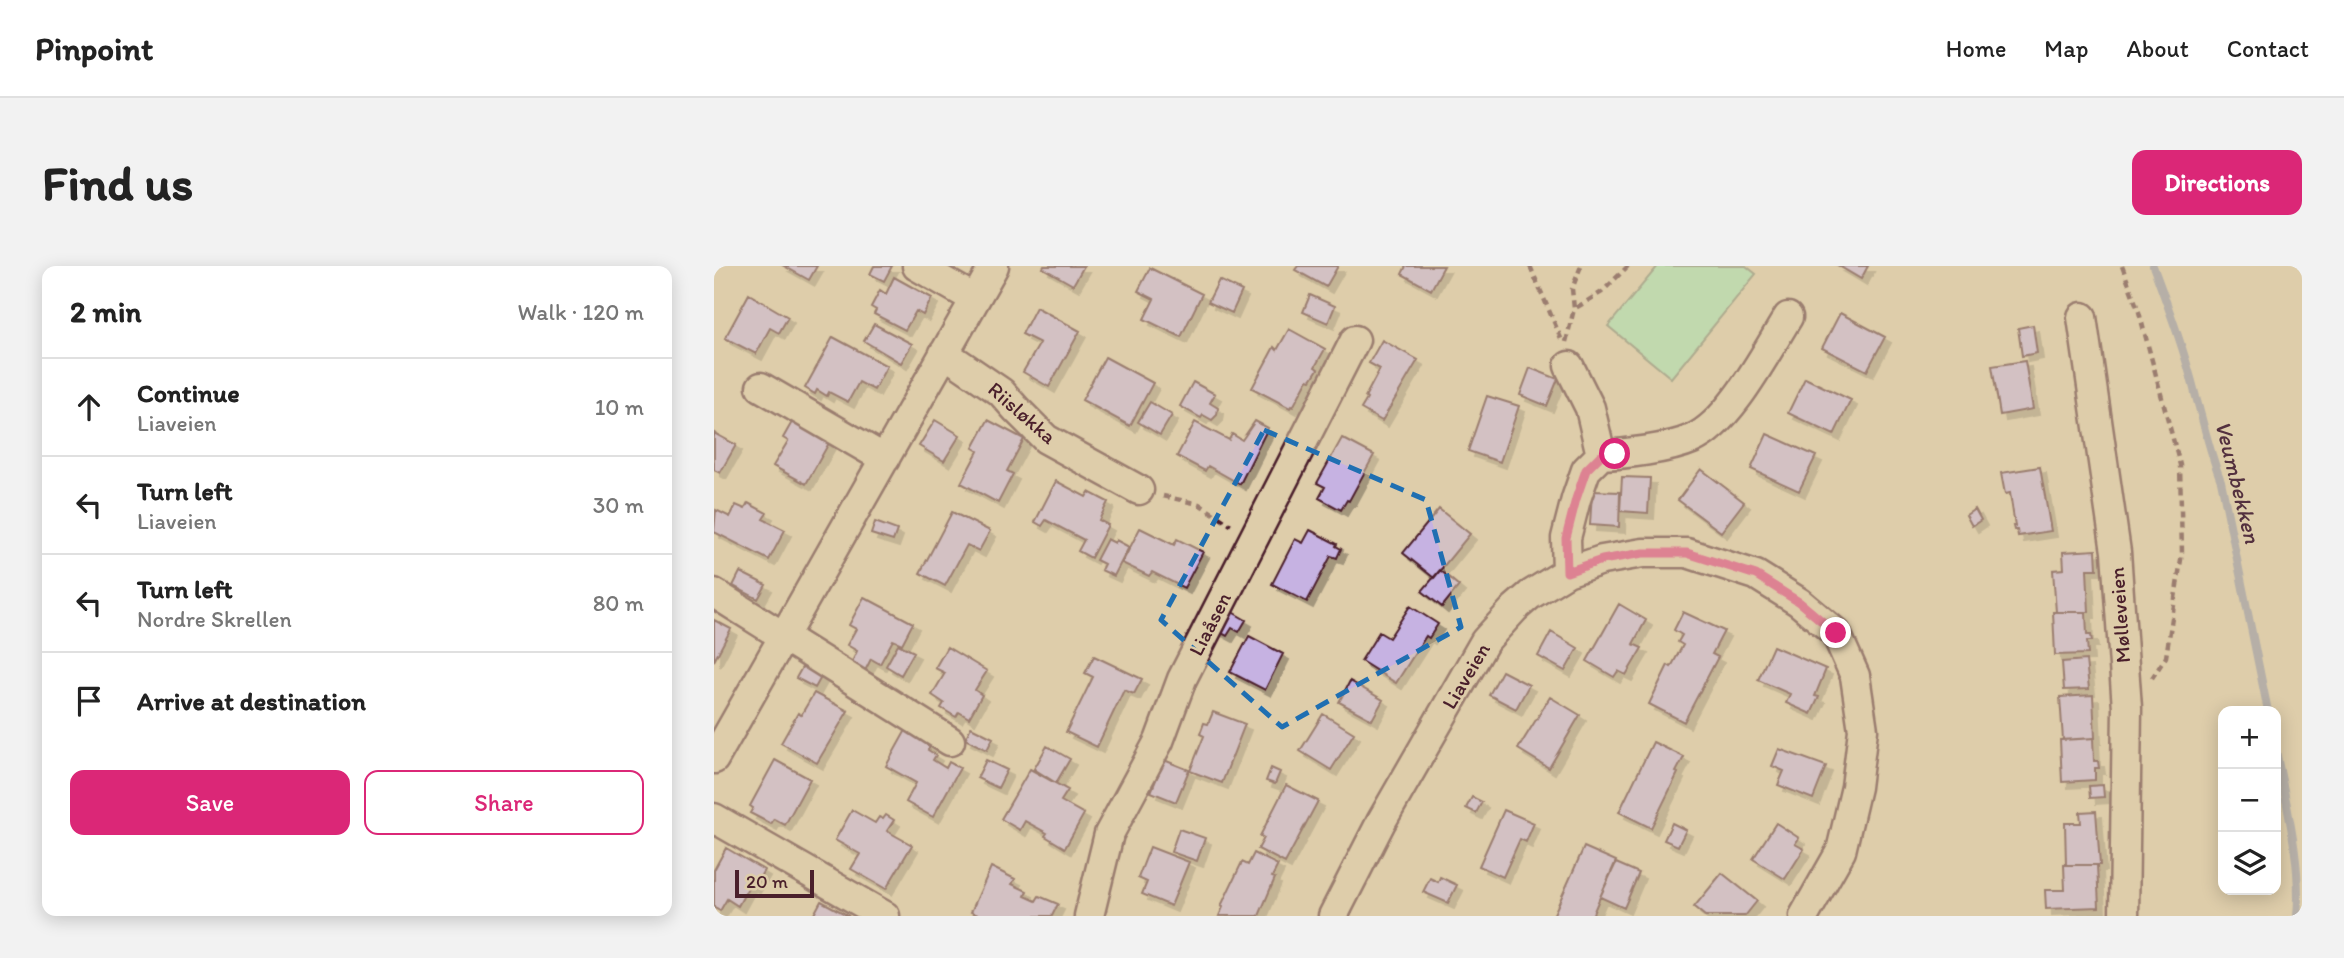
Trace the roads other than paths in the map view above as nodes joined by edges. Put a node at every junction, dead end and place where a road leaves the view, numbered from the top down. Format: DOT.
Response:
graph roads {
  1 [pos="916,266"];
  2 [pos="994,266"];
  3 [pos="975,299"];
  4 [pos="1788,317"];
  5 [pos="2082,317"];
  6 [pos="1354,340"];
  7 [pos="944,353"];
  8 [pos="1567,356"];
  9 [pos="761,387"];
  10 [pos="1601,455"];
  11 [pos="885,459"];
  12 [pos="1139,490"];
  13 [pos="1567,572"];
  14 [pos="714,593"];
  15 [pos="785,635"];
  16 [pos="950,741"];
  17 [pos="714,759"];
  18 [pos="714,818"];
  19 [pos="885,916"];
  20 [pos="1090,916"];
  21 [pos="1333,916"];
  22 [pos="1804,916"];
  23 [pos="2124,916"];
  1 -- 3 [label="street"];
  2 -- 3 [label="street"];
  3 -- 7 [label="street"];
  4 -- 10 [label="street"];
  5 -- 23 [label="street, Mølleveien"];
  6 -- 20 [label="street, Liaåsen"];
  7 -- 11 [label="street"];
  7 -- 12 [label="street, Riisløkka"];
  8 -- 10 [label="street"];
  9 -- 11 [label="street"];
  10 -- 13 [label="street"];
  11 -- 15 [label="street"];
  13 -- 21 [label="street, Liaveien"];
  13 -- 22 [label="street, Liaveien"];
  14 -- 15 [label="street"];
  15 -- 16 [label="street"];
  15 -- 17 [label="street"];
  18 -- 19 [label="street"];
}
